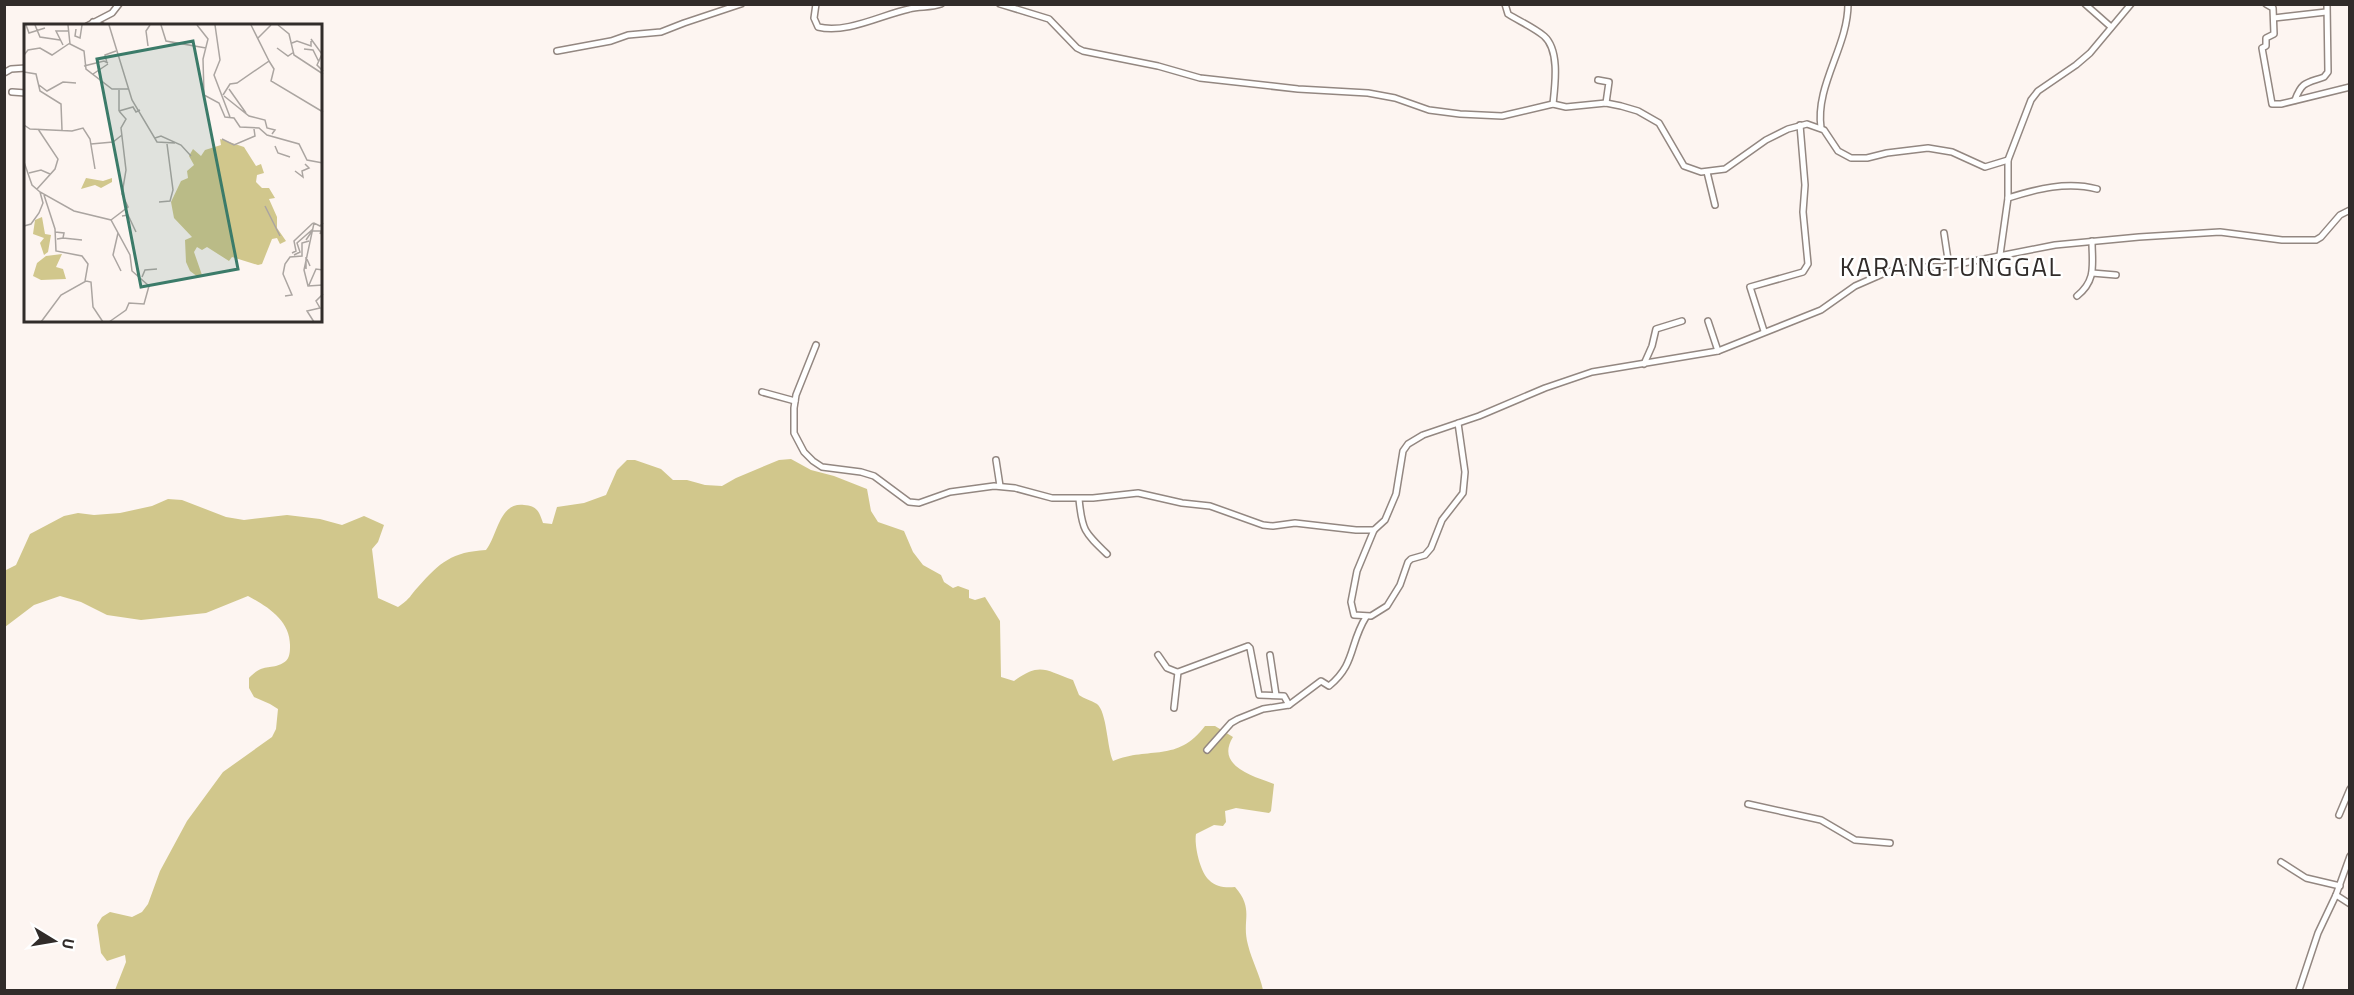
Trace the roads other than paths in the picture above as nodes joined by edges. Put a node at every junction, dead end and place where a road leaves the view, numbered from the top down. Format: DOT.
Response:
graph roads {
  1 [pos="119,4"];
  2 [pos="741,4"];
  3 [pos="816,4"];
  4 [pos="941,4"];
  5 [pos="1000,4"];
  6 [pos="1505,4"];
  7 [pos="1848,4"];
  8 [pos="2085,4"];
  9 [pos="2131,4"];
  10 [pos="2266,4"];
  11 [pos="2326,4"];
  12 [pos="2326,12"];
  13 [pos="2274,18"];
  14 [pos="93,22"];
  15 [pos="90,24"];
  16 [pos="98,24"];
  17 [pos="2111,27"];
  18 [pos="557,51"];
  19 [pos="24,70"];
  20 [pos="4,73"];
  21 [pos="1598,80"];
  22 [pos="2349,87"];
  23 [pos="12,92"];
  24 [pos="24,93"];
  25 [pos="2295,100"];
  26 [pos="1606,103"];
  27 [pos="1553,104"];
  28 [pos="1800,125"];
  29 [pos="1821,128"];
  30 [pos="2008,160"];
  31 [pos="1707,172"];
  32 [pos="2097,189"];
  33 [pos="2008,198"];
  34 [pos="1715,205"];
  35 [pos="2349,210"];
  36 [pos="1944,232"];
  37 [pos="2092,240"];
  38 [pos="2000,255"];
  39 [pos="1949,266"];
  40 [pos="2092,273"];
  41 [pos="2116,275"];
  42 [pos="2077,296"];
  43 [pos="1683,321"];
  44 [pos="1708,321"];
  45 [pos="1764,331"];
  46 [pos="816,345"];
  47 [pos="1718,351"];
  48 [pos="1644,364"];
  49 [pos="762,392"];
  50 [pos="795,401"];
  51 [pos="1458,423"];
  52 [pos="996,460"];
  53 [pos="1000,486"];
  54 [pos="1079,498"];
  55 [pos="1374,530"];
  56 [pos="1107,554"];
  57 [pos="1366,617"];
  58 [pos="1158,655"];
  59 [pos="1270,655"];
  60 [pos="1177,672"];
  61 [pos="1275,695"];
  62 [pos="1289,705"];
  63 [pos="1174,708"];
  64 [pos="1207,750"];
  65 [pos="2349,789"];
  66 [pos="1748,804"];
  67 [pos="2339,815"];
  68 [pos="1890,843"];
  69 [pos="2349,856"];
  70 [pos="2281,862"];
  71 [pos="2340,886"];
  72 [pos="2336,896"];
  73 [pos="2349,904"];
  74 [pos="2300,990"];
  1 -- 14 [label="street"];
  2 -- 18 [label="street"];
  3 -- 4 [label="street"];
  5 -- 27 [label="street"];
  6 -- 27 [label="street"];
  7 -- 29 [label="street"];
  8 -- 17 [label="street"];
  9 -- 17 [label="street"];
  10 -- 13 [label="street"];
  11 -- 12 [label="street"];
  12 -- 13 [label="street"];
  12 -- 25 [label="street"];
  13 -- 25 [label="street"];
  14 -- 15 [label="street"];
  14 -- 16 [label="street"];
  17 -- 30 [label="street"];
  19 -- 20 [label="street"];
  21 -- 26 [label="street"];
  22 -- 25 [label="street"];
  23 -- 24 [label="street"];
  26 -- 27 [label="street"];
  26 -- 31 [label="street"];
  28 -- 29 [label="street"];
  28 -- 31 [label="street"];
  28 -- 45 [label="street"];
  29 -- 30 [label="street"];
  30 -- 33 [label="street"];
  31 -- 34 [label="street"];
  32 -- 33 [label="street"];
  33 -- 38 [label="street"];
  35 -- 37 [label="street"];
  36 -- 39 [label="street"];
  37 -- 38 [label="street"];
  37 -- 40 [label="street"];
  38 -- 39 [label="street"];
  39 -- 45 [label="street"];
  40 -- 41 [label="street"];
  40 -- 42 [label="street"];
  43 -- 48 [label="street"];
  44 -- 47 [label="street"];
  45 -- 47 [label="street"];
  46 -- 50 [label="street"];
  47 -- 48 [label="street"];
  48 -- 51 [label="street"];
  49 -- 50 [label="street"];
  50 -- 53 [label="street"];
  51 -- 55 [label="street"];
  51 -- 57 [label="street"];
  52 -- 53 [label="street"];
  53 -- 54 [label="street"];
  54 -- 55 [label="street"];
  54 -- 56 [label="street"];
  55 -- 57 [label="street"];
  57 -- 62 [label="street"];
  58 -- 60 [label="street"];
  59 -- 61 [label="street"];
  60 -- 61 [label="street"];
  60 -- 63 [label="street"];
  61 -- 62 [label="street"];
  62 -- 64 [label="street"];
  65 -- 67 [label="street"];
  66 -- 68 [label="street"];
  69 -- 71 [label="street"];
  70 -- 71 [label="street"];
  71 -- 72 [label="street"];
  72 -- 73 [label="street"];
  72 -- 74 [label="street"];
}
